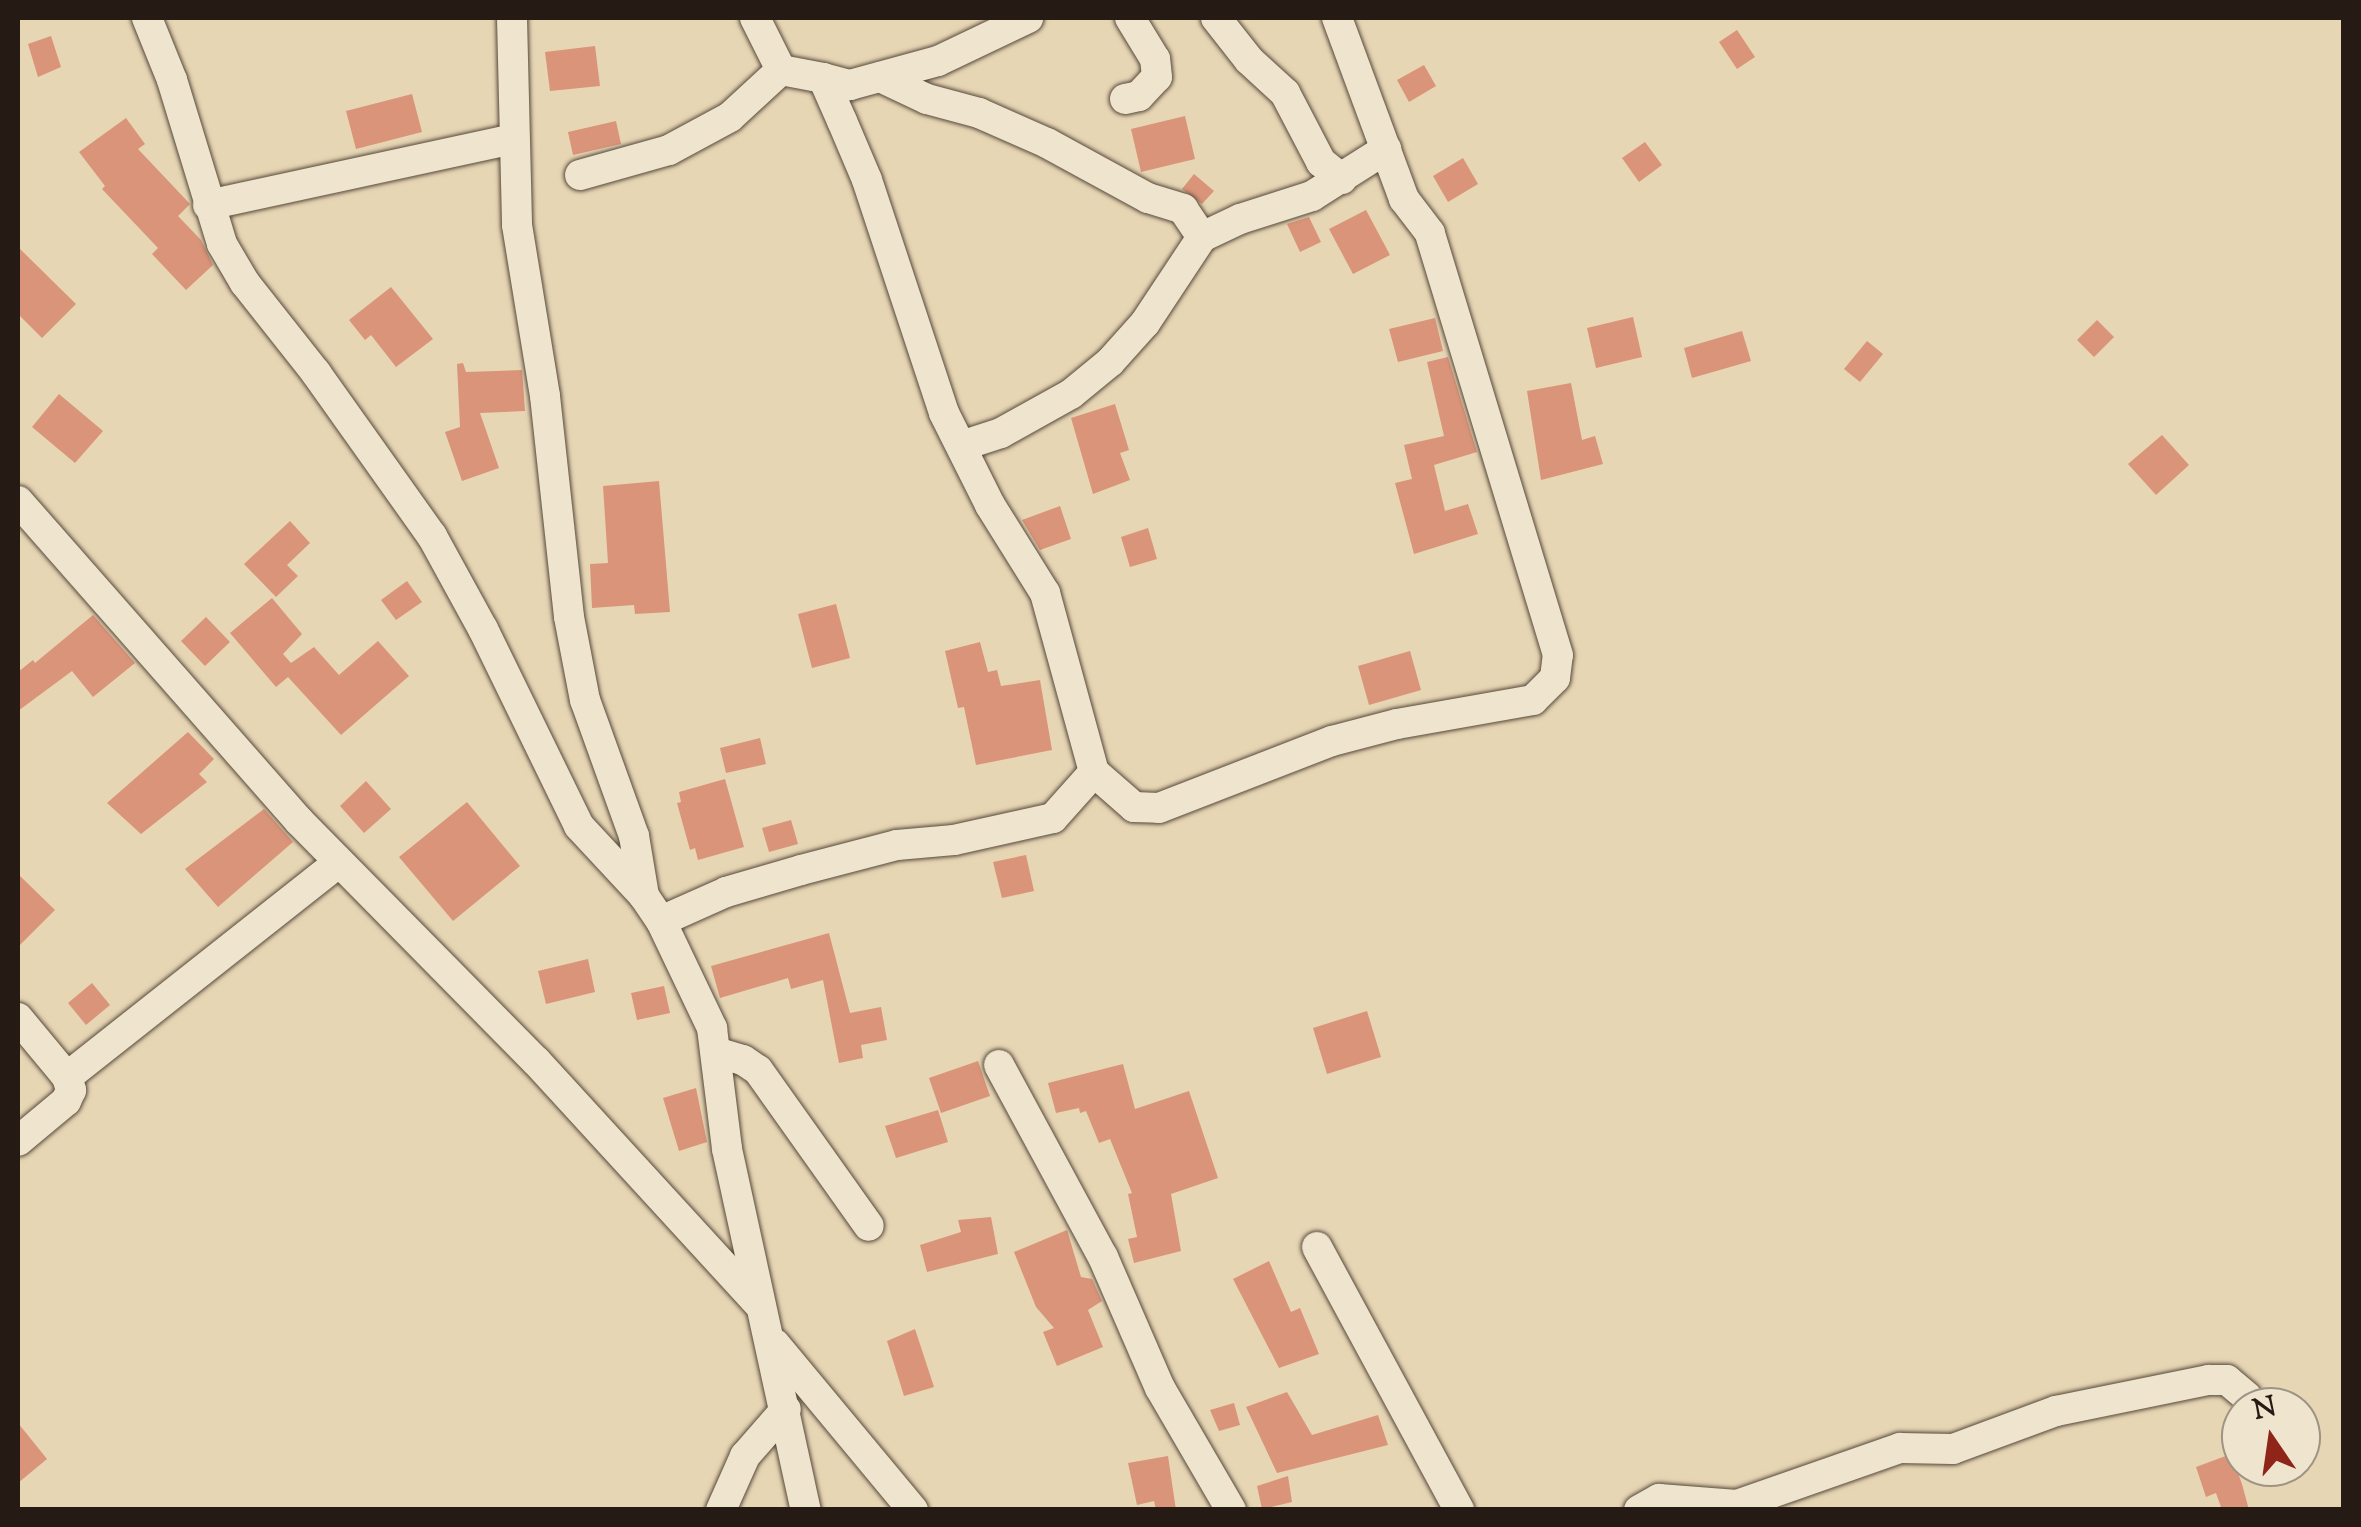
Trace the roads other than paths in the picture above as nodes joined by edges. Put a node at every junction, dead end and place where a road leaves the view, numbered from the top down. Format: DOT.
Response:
graph roads {
  1 [pos="148,18"];
  2 [pos="512,18"];
  3 [pos="754,18"];
  4 [pos="1028,18"];
  5 [pos="1130,18"];
  6 [pos="1216,18"];
  7 [pos="1337,18"];
  8 [pos="781,70"];
  9 [pos="822,78"];
  10 [pos="880,78"];
  11 [pos="1125,99"];
  12 [pos="512,139"];
  13 [pos="1386,148"];
  14 [pos="580,176"];
  15 [pos="1342,179"];
  16 [pos="208,205"];
  17 [pos="1202,237"];
  18 [pos="961,446"];
  19 [pos="18,501"];
  20 [pos="1094,772"];
  21 [pos="338,863"];
  22 [pos="644,896"];
  23 [pos="661,921"];
  24 [pos="18,1018"];
  25 [pos="716,1052"];
  26 [pos="999,1065"];
  27 [pos="68,1077"];
  28 [pos="18,1140"];
  29 [pos="869,1226"];
  30 [pos="1317,1247"];
  31 [pos="759,1304"];
  32 [pos="773,1342"];
  33 [pos="2235,1387"];
  34 [pos="786,1409"];
  35 [pos="1740,1507"];
  36 [pos="720,1510"];
  37 [pos="806,1510"];
  38 [pos="913,1510"];
  39 [pos="1230,1510"];
  40 [pos="1459,1510"];
  41 [pos="1639,1510"];
  1 -- 16 [label="street"];
  2 -- 12 [label="street"];
  3 -- 8 [label="street"];
  4 -- 10 [label="street"];
  5 -- 11 [label="street"];
  6 -- 15 [label="street"];
  7 -- 13 [label="street"];
  8 -- 9 [label="street"];
  8 -- 14 [label="street"];
  9 -- 10 [label="street"];
  9 -- 18 [label="street"];
  10 -- 17 [label="street"];
  12 -- 16 [label="street"];
  12 -- 22 [label="street"];
  13 -- 15 [label="street"];
  13 -- 20 [label="street"];
  15 -- 17 [label="street"];
  16 -- 22 [label="street"];
  17 -- 18 [label="street"];
  18 -- 20 [label="street"];
  19 -- 21 [label="street"];
  20 -- 23 [label="street"];
  21 -- 27 [label="street"];
  21 -- 31 [label="street"];
  22 -- 23 [label="street"];
  23 -- 25 [label="street"];
  24 -- 27 [label="street"];
  25 -- 29 [label="street"];
  25 -- 31 [label="street"];
  26 -- 39 [label="street"];
  27 -- 28 [label="street"];
  30 -- 40 [label="street"];
  31 -- 32 [label="street"];
  32 -- 34 [label="street"];
  32 -- 38 [label="street"];
  33 -- 35 [label="street"];
  34 -- 36 [label="street"];
  34 -- 37 [label="street"];
  35 -- 41 [label="street"];
}
